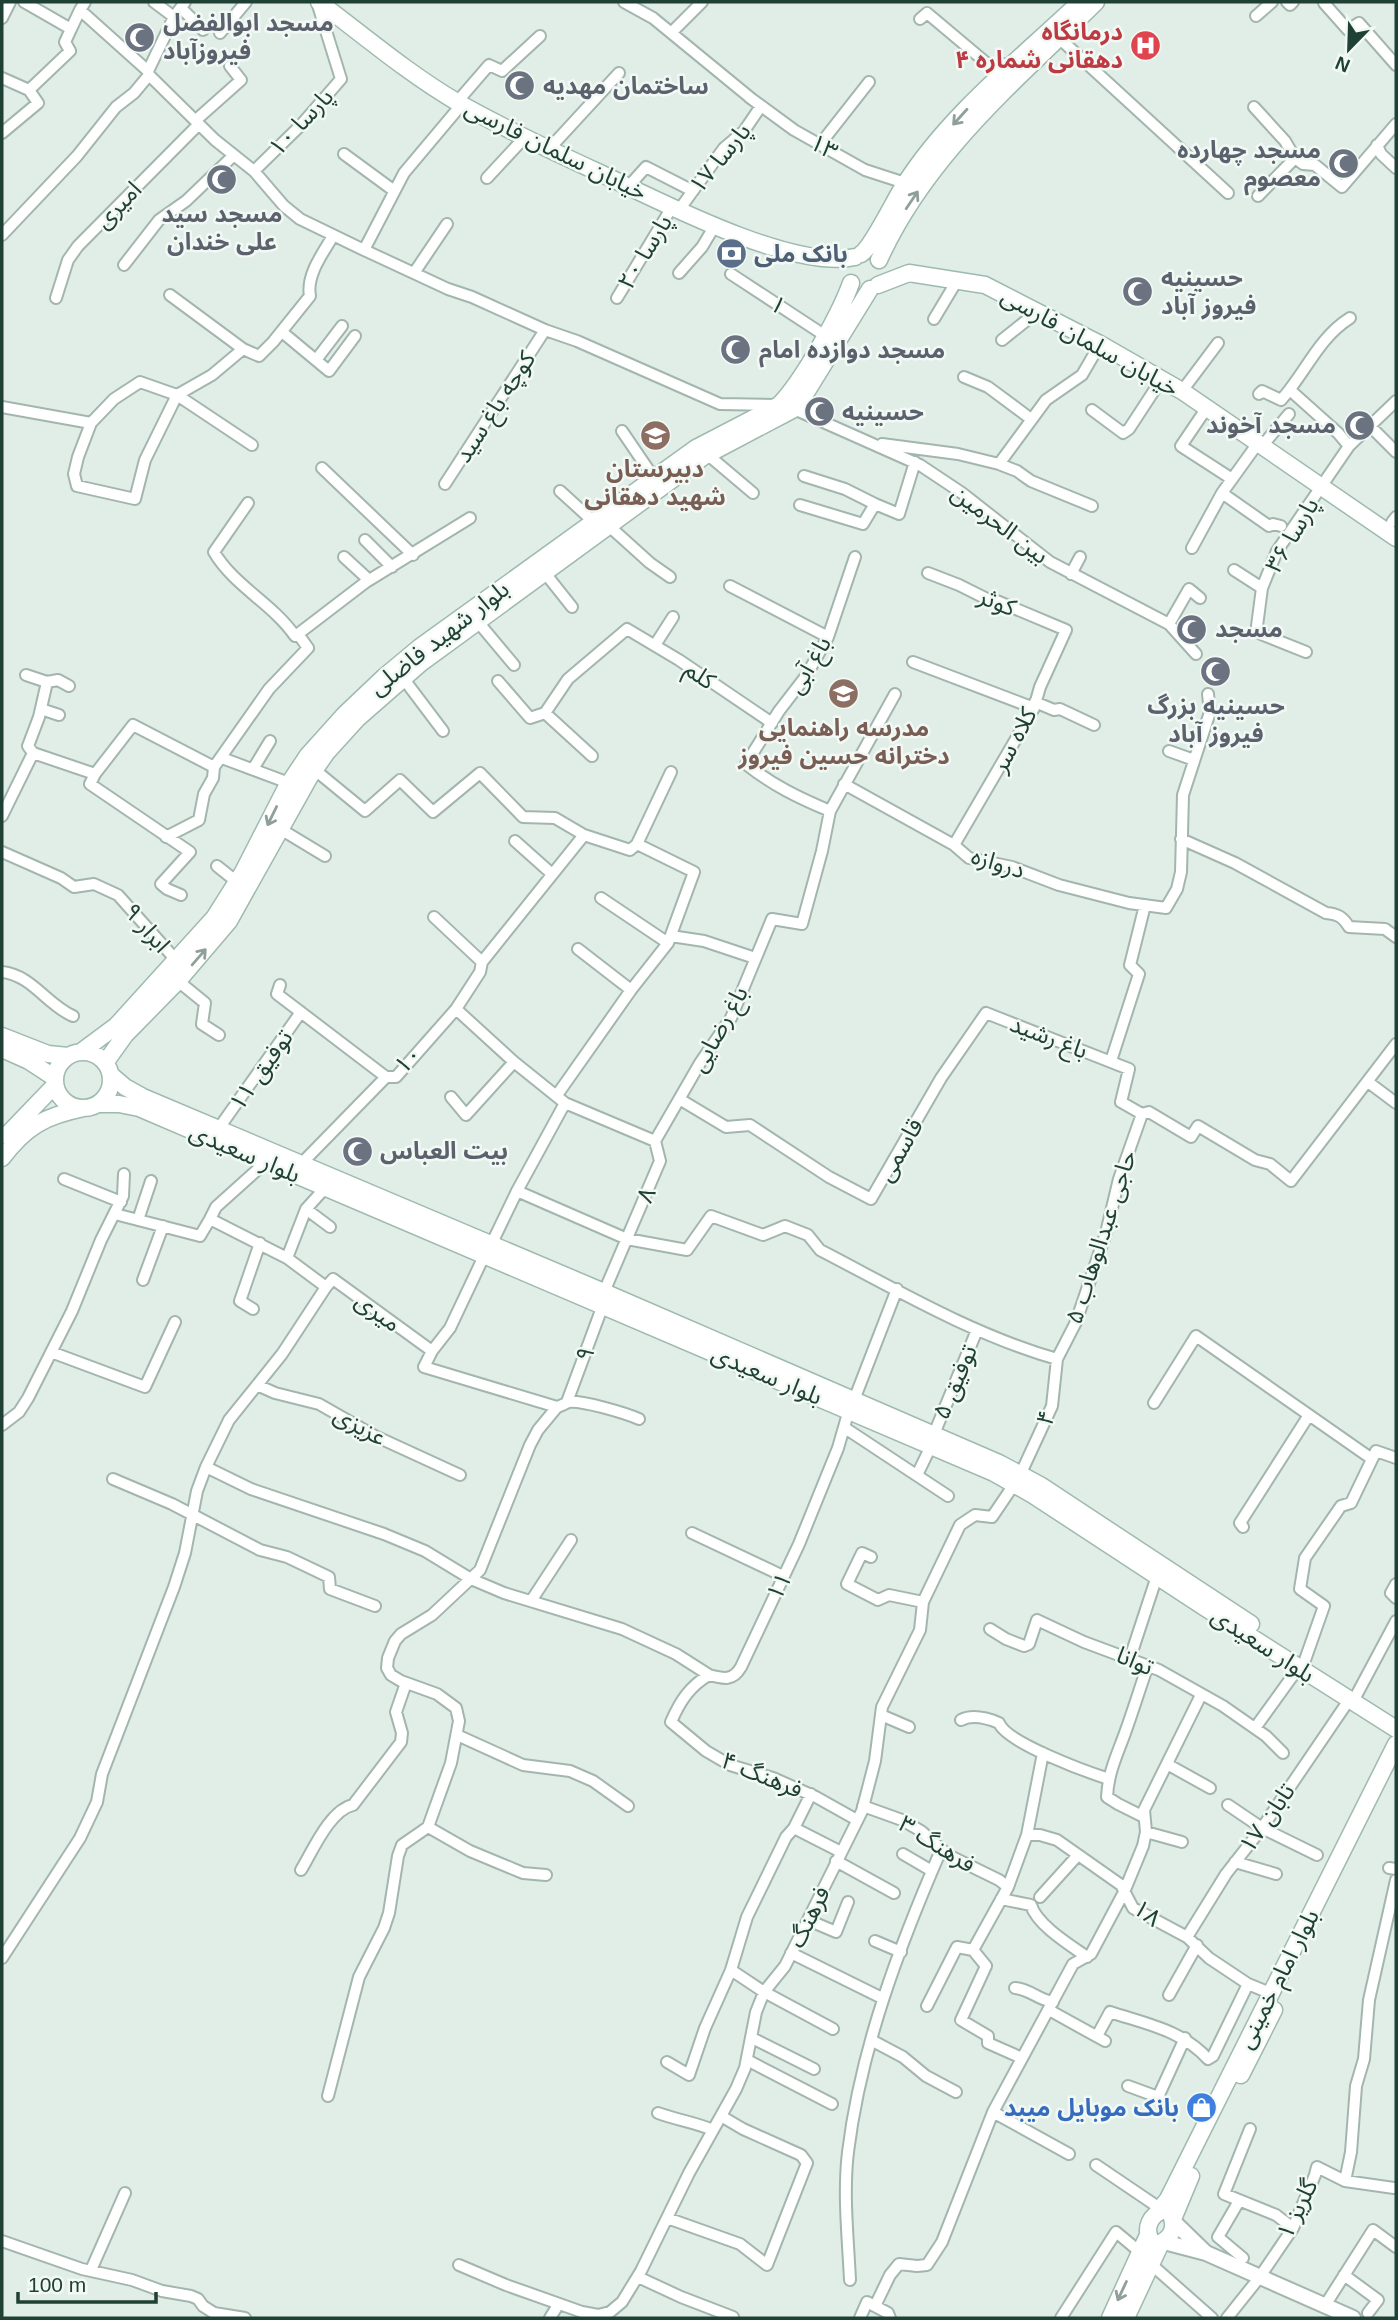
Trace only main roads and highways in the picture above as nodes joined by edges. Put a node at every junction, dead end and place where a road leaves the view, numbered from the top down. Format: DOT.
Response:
graph roads {
  1 [pos="318,2"];
  2 [pos="1091,2"];
  3 [pos="858,256"];
  4 [pos="814,257"];
  5 [pos="880,261"];
  6 [pos="909,272"];
  7 [pos="850,280"];
  8 [pos="874,287"];
  9 [pos="786,407"];
  10 [pos="726,439"];
  11 [pos="602,524"];
  12 [pos="1395,526"];
  13 [pos="322,748"];
  14 [pos="2,1036"];
  15 [pos="2,1049"];
  16 [pos="75,1054"];
  17 [pos="108,1069"];
  18 [pos="55,1082"];
  19 [pos="91,1106"];
  20 [pos="2,1141"];
  21 [pos="2,1158"];
  22 [pos="488,1250"];
  23 [pos="1018,1478"];
  24 [pos="1184,1587"];
  25 [pos="1390,1716"];
  26 [pos="1396,1729"];
  27 [pos="1395,1754"];
  28 [pos="1166,2215"];
  29 [pos="1158,2240"];
  30 [pos="1110,2318"];
  31 [pos="1126,2318"];
  1 -- 4 [label="main road, خیابان سلمان فارسی"];
  2 -- 3 [label="main road, one-way"];
  5 -- 2 [label="main road, one-way"];
  3 -- 4 [label="main road, خیابان سلمان فارسی"];
  3 -- 5 [label="main road"];
  3 -- 7 [label="main road"];
  4 -- 7 [label="main road, خیابان سلمان فارسی"];
  5 -- 6 [label="main road, خیابان سلمان فارسی"];
  5 -- 8 [label="main road"];
  6 -- 8 [label="main road"];
  6 -- 12 [label="main road, خیابان سلمان فارسی"];
  7 -- 8 [label="main road"];
  7 -- 9 [label="main road, بلوار شهید فاضلی"];
  8 -- 9 [label="main road, بلوار شهید فاضلی"];
  9 -- 10 [label="main road, بلوار شهید فاضلی"];
  10 -- 11 [label="main road, بلوار شهید فاضلی"];
  10 -- 11 [label="main road, بلوار شهید فاضلی"];
  11 -- 13 [label="main road, بلوار شهید فاضلی"];
  11 -- 13 [label="main road, بلوار شهید فاضلی"];
  13 -- 16 [label="main road, بلوار شهید فاضلی, one-way"];
  17 -- 13 [label="main road, بلوار شهید فاضلی, one-way"];
  14 -- 16 [label="main road"];
  15 -- 18 [label="main road"];
  16 -- 17 [label="main road"];
  16 -- 18 [label="main road"];
  17 -- 19 [label="main road"];
  17 -- 22 [label="main road, بلوار سعیدی"];
  18 -- 19 [label="main road"];
  18 -- 20 [label="main road"];
  19 -- 21 [label="main road"];
  19 -- 22 [label="main road, بلوار سعیدی"];
  22 -- 23 [label="main road, بلوار سعیدی"];
  23 -- 24 [label="main road, بلوار سعیدی"];
  23 -- 24 [label="main road, بلوار سعیدی"];
  24 -- 25 [label="main road, بلوار سعیدی"];
  25 -- 26 [label="main road, بلوار سعیدی"];
  25 -- 27 [label="main road"];
  27 -- 28 [label="main road, بلوار امام خمینی"];
  27 -- 28 [label="main road, بلوار امام خمینی"];
  28 -- 29 [label="main road"];
  28 -- 29 [label="main road"];
  29 -- 30 [label="main road, one-way"];
  29 -- 31 [label="main road"];
}
